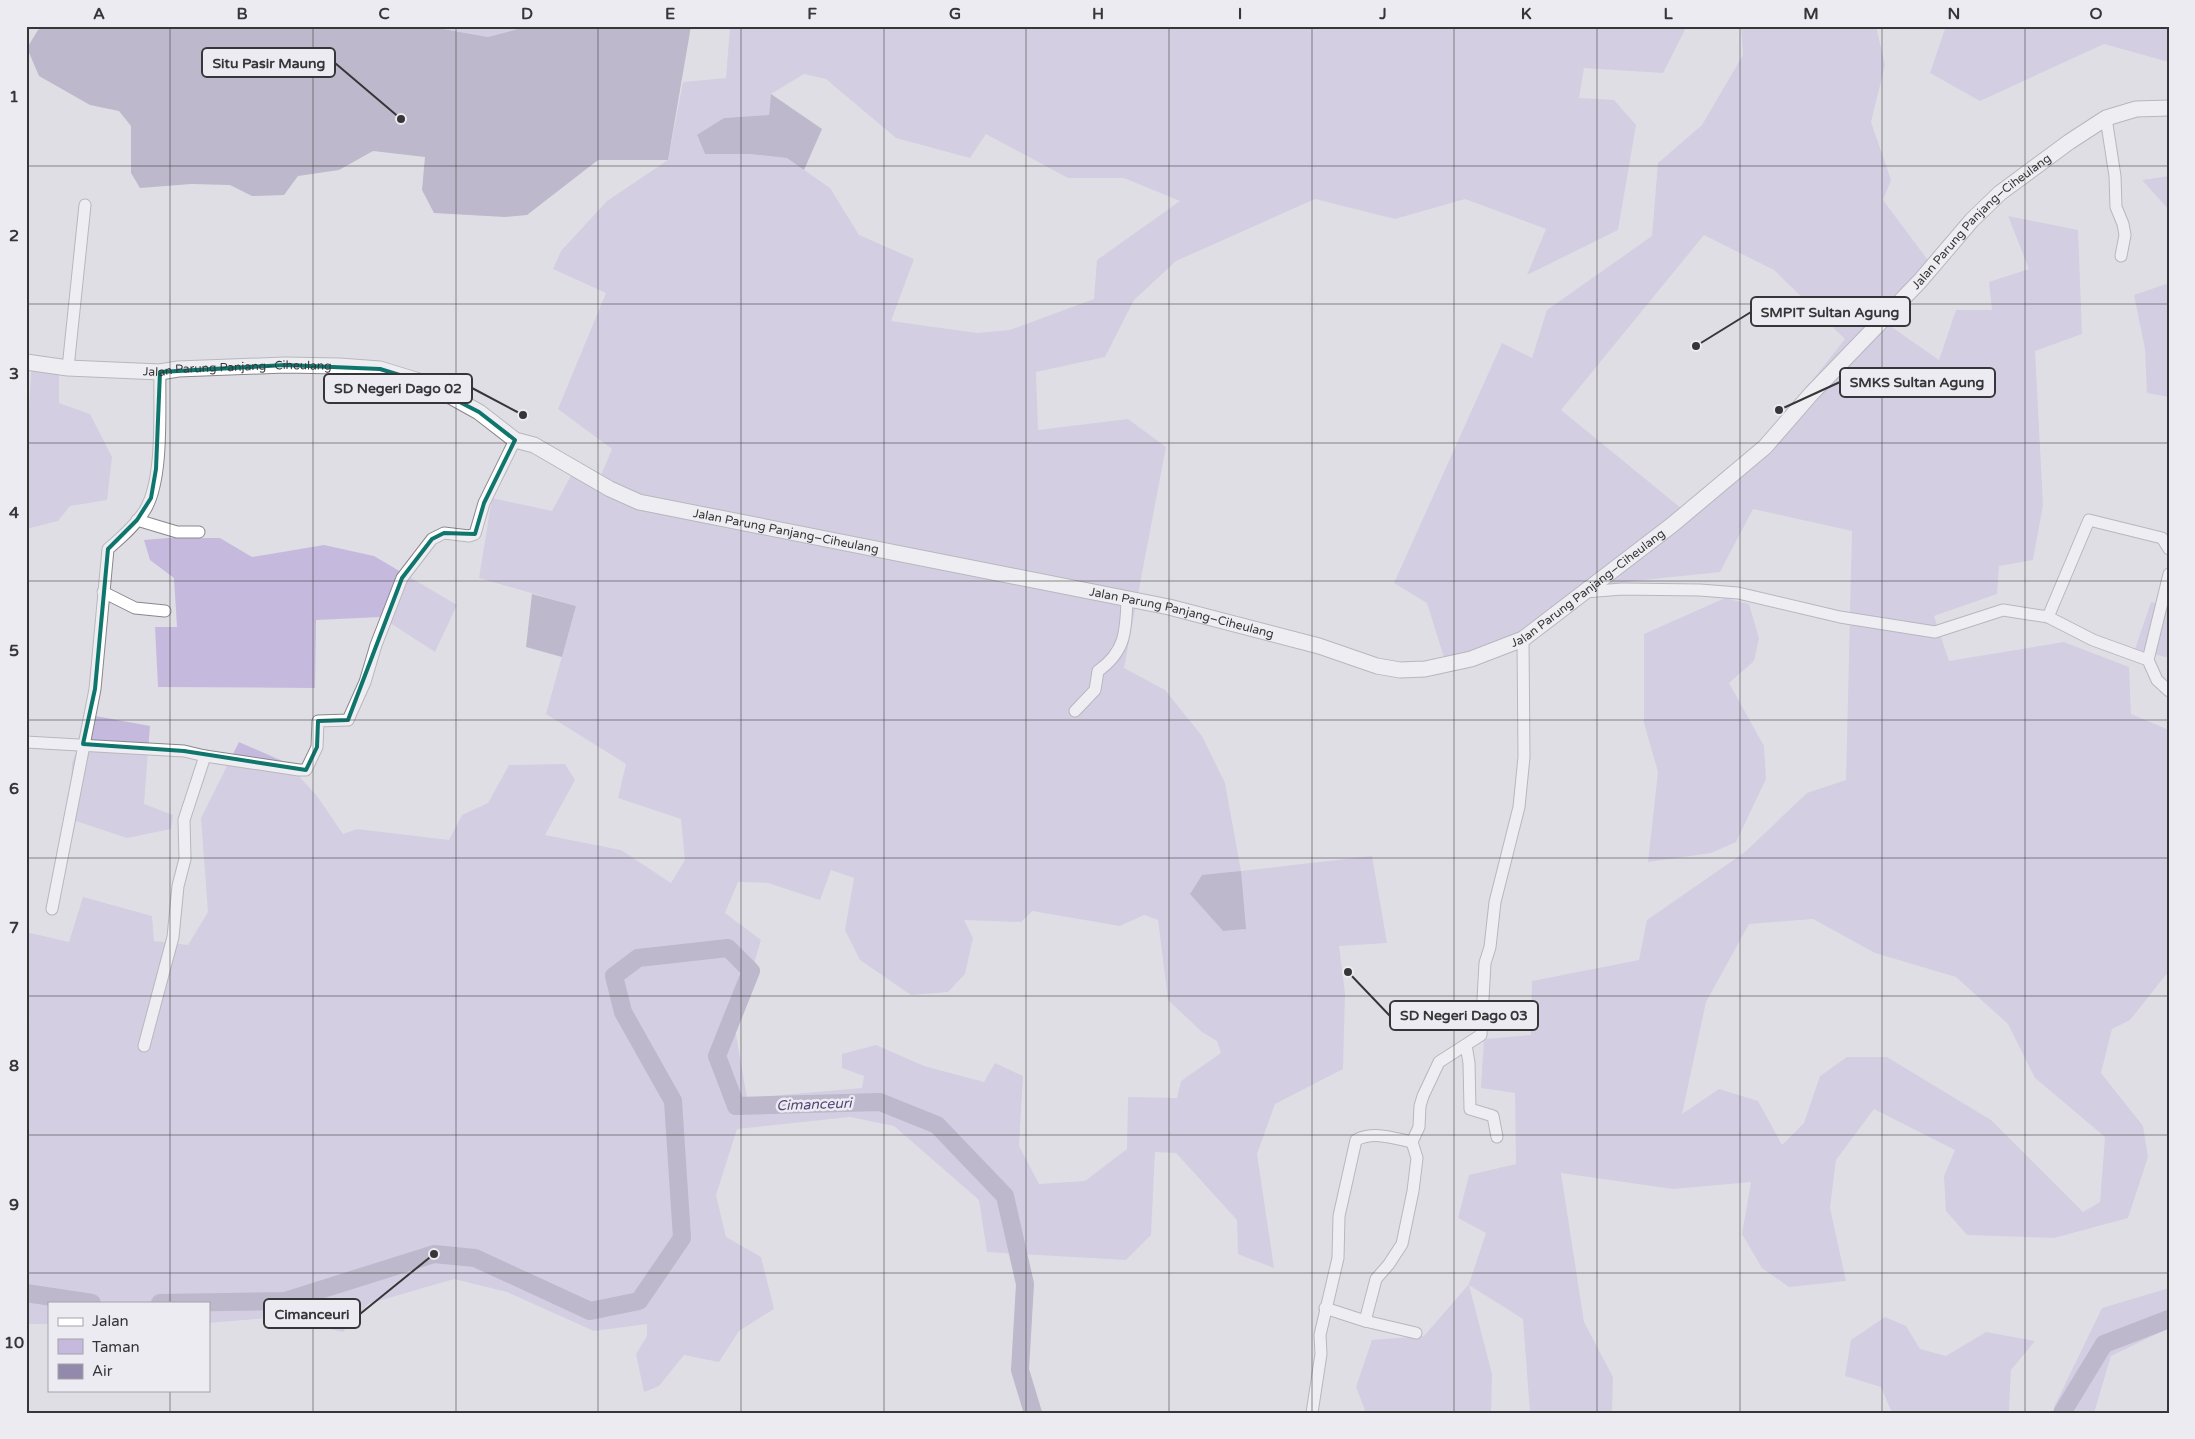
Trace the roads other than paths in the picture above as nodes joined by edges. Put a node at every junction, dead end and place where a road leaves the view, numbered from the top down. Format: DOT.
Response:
graph roads {
  1 [pos="2169,108"];
  2 [pos="2106,118"];
  3 [pos="85,205"];
  4 [pos="2121,256"];
  5 [pos="26,362"];
  6 [pos="68,368"];
  7 [pos="160,372"];
  8 [pos="515,440"];
  9 [pos="137,520"];
  10 [pos="199,532"];
  11 [pos="2165,539"];
  12 [pos="2169,549"];
  13 [pos="2169,574"];
  14 [pos="103,592"];
  15 [pos="1583,592"];
  16 [pos="1127,600"];
  17 [pos="165,611"];
  18 [pos="2048,617"];
  19 [pos="1524,639"];
  20 [pos="2148,660"];
  21 [pos="2169,691"];
  22 [pos="1075,710"];
  23 [pos="26,742"];
  24 [pos="83,744"];
  25 [pos="205,756"];
  26 [pos="52,909"];
  27 [pos="1466,1045"];
  28 [pos="144,1046"];
  29 [pos="1498,1137"];
  30 [pos="1412,1142"];
  31 [pos="1325,1308"];
  32 [pos="1365,1321"];
  33 [pos="1416,1334"];
  34 [pos="1312,1413"];
  1 -- 2 [label="street, Jalan Parung Panjang–Ciheulang"];
  2 -- 4 [label="street"];
  2 -- 15 [label="street, Jalan Parung Panjang–Ciheulang"];
  3 -- 6 [label="street"];
  5 -- 6 [label="street, Jalan Parung Panjang–Ciheulang"];
  6 -- 7 [label="street, Jalan Parung Panjang–Ciheulang"];
  7 -- 8 [label="street, Jalan Parung Panjang–Ciheulang"];
  7 -- 9 [label="street"];
  8 -- 16 [label="street, Jalan Parung Panjang–Ciheulang"];
  8 -- 25 [label="street"];
  9 -- 10 [label="street"];
  9 -- 14 [label="street"];
  11 -- 12 [label="street"];
  11 -- 18 [label="street"];
  13 -- 20 [label="street"];
  14 -- 17 [label="street"];
  14 -- 24 [label="street"];
  15 -- 18 [label="street"];
  15 -- 19 [label="street, Jalan Parung Panjang–Ciheulang"];
  16 -- 19 [label="street, Jalan Parung Panjang–Ciheulang"];
  16 -- 22 [label="street"];
  18 -- 20 [label="street"];
  19 -- 27 [label="street"];
  20 -- 21 [label="street"];
  23 -- 24 [label="street"];
  24 -- 25 [label="street"];
  24 -- 26 [label="street"];
  25 -- 28 [label="street"];
  27 -- 29 [label="street"];
  27 -- 30 [label="street"];
  30 -- 31 [label="street"];
  30 -- 32 [label="street"];
  31 -- 32 [label="street"];
  31 -- 34 [label="street"];
  32 -- 33 [label="street"];
}
